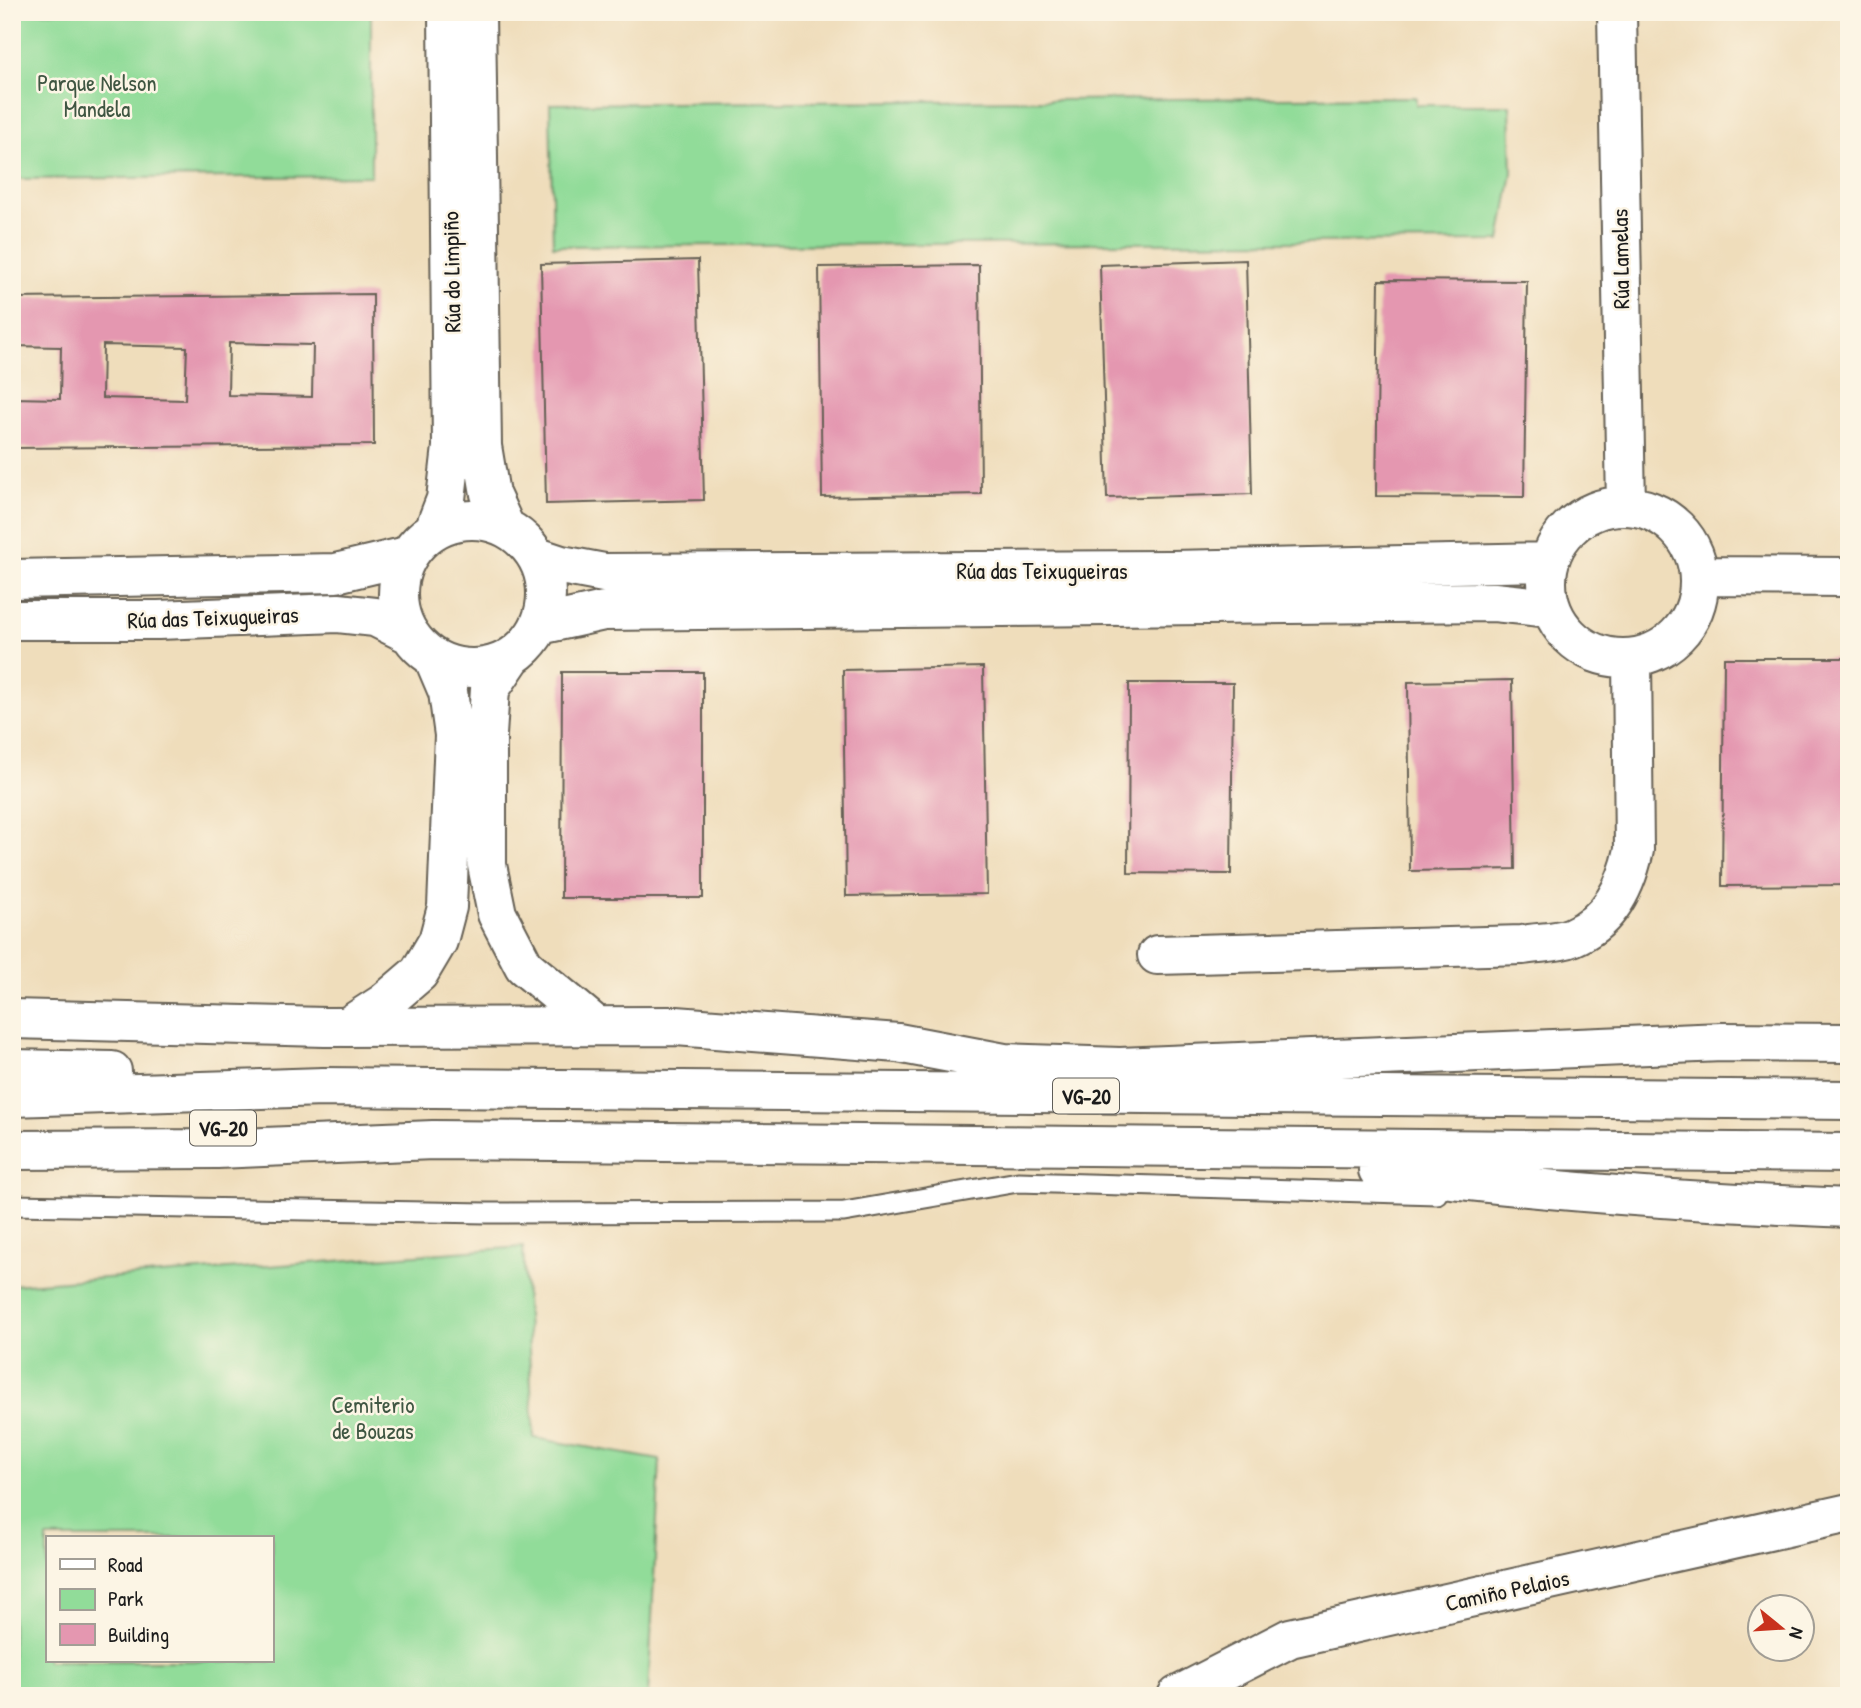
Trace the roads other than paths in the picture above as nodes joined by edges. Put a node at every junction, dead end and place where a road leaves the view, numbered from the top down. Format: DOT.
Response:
graph roads {
  1 [pos="448,12"];
  2 [pos="476,12"];
  3 [pos="1617,12"];
  4 [pos="1626,506"];
  5 [pos="505,527"];
  6 [pos="434,530"];
  7 [pos="407,556"];
  8 [pos="537,557"];
  9 [pos="1549,562"];
  10 [pos="1699,576"];
  11 [pos="1849,577"];
  12 [pos="12,579"];
  13 [pos="1551,608"];
  14 [pos="12,620"];
  15 [pos="540,625"];
  16 [pos="422,647"];
  17 [pos="511,658"];
  18 [pos="1632,658"];
  19 [pos="1157,956"];
  20 [pos="12,1019"];
  21 [pos="595,1025"];
  22 [pos="347,1027"];
  23 [pos="1849,1043"];
  24 [pos="1412,1056"];
  25 [pos="12,1069"];
  26 [pos="323,1087"];
  27 [pos="12,1097"];
  28 [pos="1255,1098"];
  29 [pos="1849,1100"];
  30 [pos="12,1126"];
  31 [pos="433,1140"];
  32 [pos="1220,1148"];
  33 [pos="12,1150"];
  34 [pos="1849,1153"];
  35 [pos="1693,1202"];
  36 [pos="12,1205"];
  37 [pos="1849,1208"];
  38 [pos="1849,1513"];
  39 [pos="1177,1696"];
  1 -- 6 [label="main road, Rúa do Limpiño"];
  2 -- 5 [label="main road, Rúa do Limpiño"];
  3 -- 4 [label="main road, Rúa Lamelas"];
  4 -- 9 [label="main road"];
  4 -- 10 [label="main road"];
  5 -- 6 [label="main road, Rúa das Teixugueiras"];
  5 -- 8 [label="main road, Rúa das Teixugueiras"];
  6 -- 7 [label="main road, Rúa das Teixugueiras"];
  7 -- 12 [label="main road, Rúa das Teixugueiras"];
  7 -- 16 [label="main road"];
  8 -- 9 [label="main road, Rúa das Teixugueiras"];
  8 -- 15 [label="main road, Rúa das Teixugueiras"];
  9 -- 13 [label="main road"];
  10 -- 11 [label="main road"];
  10 -- 18 [label="main road"];
  13 -- 15 [label="main road, Rúa das Teixugueiras"];
  13 -- 18 [label="main road"];
  14 -- 16 [label="main road, Rúa das Teixugueiras"];
  15 -- 17 [label="main road, Rúa das Teixugueiras"];
  16 -- 17 [label="main road, Rúa das Teixugueiras"];
  16 -- 22 [label="main road"];
  17 -- 21 [label="main road"];
  18 -- 19 [label="main road"];
  20 -- 22 [label="main road"];
  21 -- 22 [label="main road"];
  21 -- 24 [label="main road"];
  23 -- 24 [label="main road"];
  24 -- 28 [label="main road"];
  25 -- 26 [label="main road"];
  26 -- 27 [label="main road, VG-20"];
  26 -- 28 [label="main road, VG-20"];
  28 -- 29 [label="main road, VG-20"];
  30 -- 31 [label="main road, VG-20"];
  31 -- 32 [label="main road, VG-20"];
  31 -- 33 [label="main road"];
  32 -- 34 [label="main road, VG-20"];
  32 -- 35 [label="main road"];
  35 -- 36 [label="lane"];
  35 -- 37 [label="main road"];
  38 -- 39 [label="main road, Camiño Pelaios"];
}
